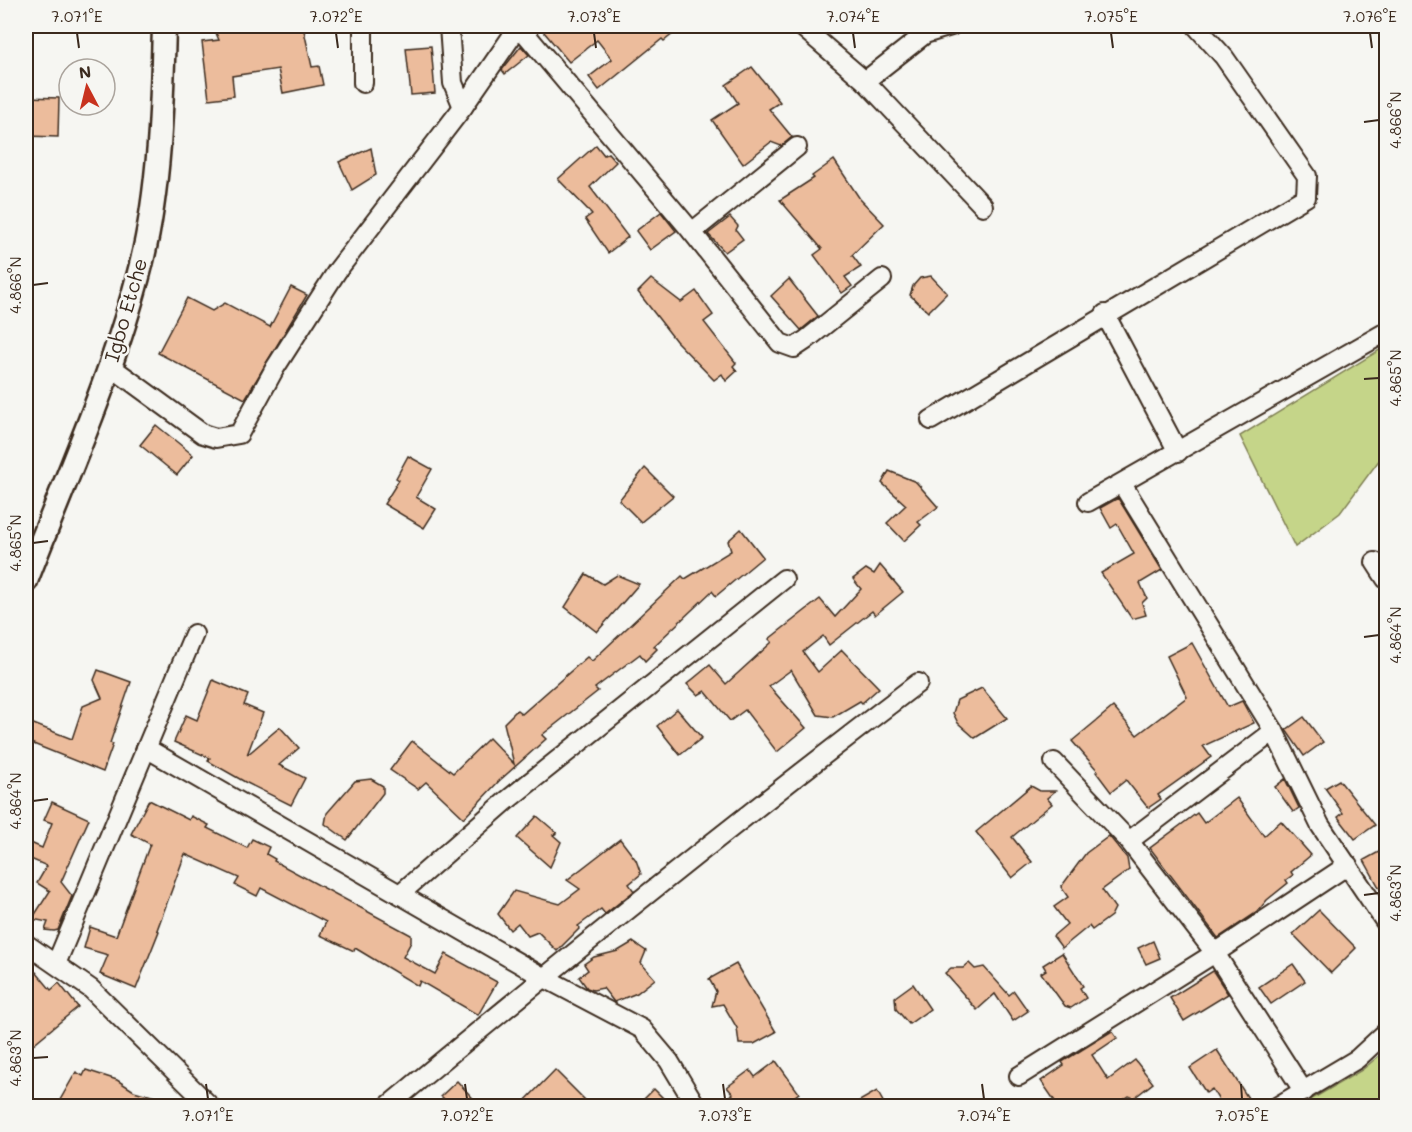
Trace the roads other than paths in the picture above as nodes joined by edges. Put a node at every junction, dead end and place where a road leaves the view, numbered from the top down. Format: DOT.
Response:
graph roads {
  1 [pos="164,26"];
  2 [pos="363,26"];
  3 [pos="449,26"];
  4 [pos="519,26"];
  5 [pos="801,26"];
  6 [pos="951,26"];
  7 [pos="1196,26"];
  8 [pos="865,81"];
  9 [pos="363,83"];
  10 [pos="463,107"];
  11 [pos="797,147"];
  12 [pos="983,206"];
  13 [pos="692,232"];
  14 [pos="882,279"];
  15 [pos="1105,314"];
  16 [pos="1386,332"];
  17 [pos="110,366"];
  18 [pos="931,420"];
  19 [pos="1178,452"];
  20 [pos="1122,484"];
  21 [pos="1088,502"];
  22 [pos="1375,562"];
  23 [pos="784,579"];
  24 [pos="1386,579"];
  25 [pos="26,581"];
  26 [pos="194,634"];
  27 [pos="918,683"];
  28 [pos="1274,731"];
  29 [pos="146,748"];
  30 [pos="1054,762"];
  31 [pos="1129,841"];
  32 [pos="1348,865"];
  33 [pos="401,892"];
  34 [pos="1386,923"];
  35 [pos="26,944"];
  36 [pos="1215,953"];
  37 [pos="56,964"];
  38 [pos="543,977"];
  39 [pos="1386,1032"];
  40 [pos="1020,1076"];
  41 [pos="1304,1092"];
  42 [pos="210,1107"];
  43 [pos="388,1107"];
  44 [pos="696,1107"];
  45 [pos="1278,1107"];
  1 -- 17 [label="street, Igbo Etche"];
  2 -- 9 [label="street"];
  3 -- 10 [label="street"];
  4 -- 10 [label="street"];
  4 -- 13 [label="street"];
  5 -- 8 [label="street"];
  6 -- 8 [label="street"];
  7 -- 15 [label="street"];
  8 -- 12 [label="street"];
  10 -- 17 [label="street"];
  11 -- 13 [label="street"];
  13 -- 14 [label="street"];
  15 -- 18 [label="street"];
  15 -- 19 [label="street"];
  16 -- 19 [label="street"];
  17 -- 25 [label="street, Igbo Etche"];
  19 -- 20 [label="street"];
  20 -- 21 [label="street"];
  20 -- 28 [label="street"];
  22 -- 24 [label="street"];
  23 -- 33 [label="street"];
  26 -- 29 [label="street"];
  27 -- 38 [label="street"];
  28 -- 31 [label="street"];
  28 -- 32 [label="street"];
  29 -- 33 [label="street"];
  29 -- 37 [label="street"];
  30 -- 31 [label="street"];
  31 -- 36 [label="street"];
  32 -- 34 [label="street"];
  32 -- 36 [label="street"];
  33 -- 38 [label="street"];
  35 -- 37 [label="street"];
  36 -- 40 [label="street"];
  36 -- 41 [label="street"];
  37 -- 42 [label="street"];
  38 -- 43 [label="street"];
  38 -- 44 [label="street"];
  39 -- 41 [label="street"];
  41 -- 45 [label="street"];
}
